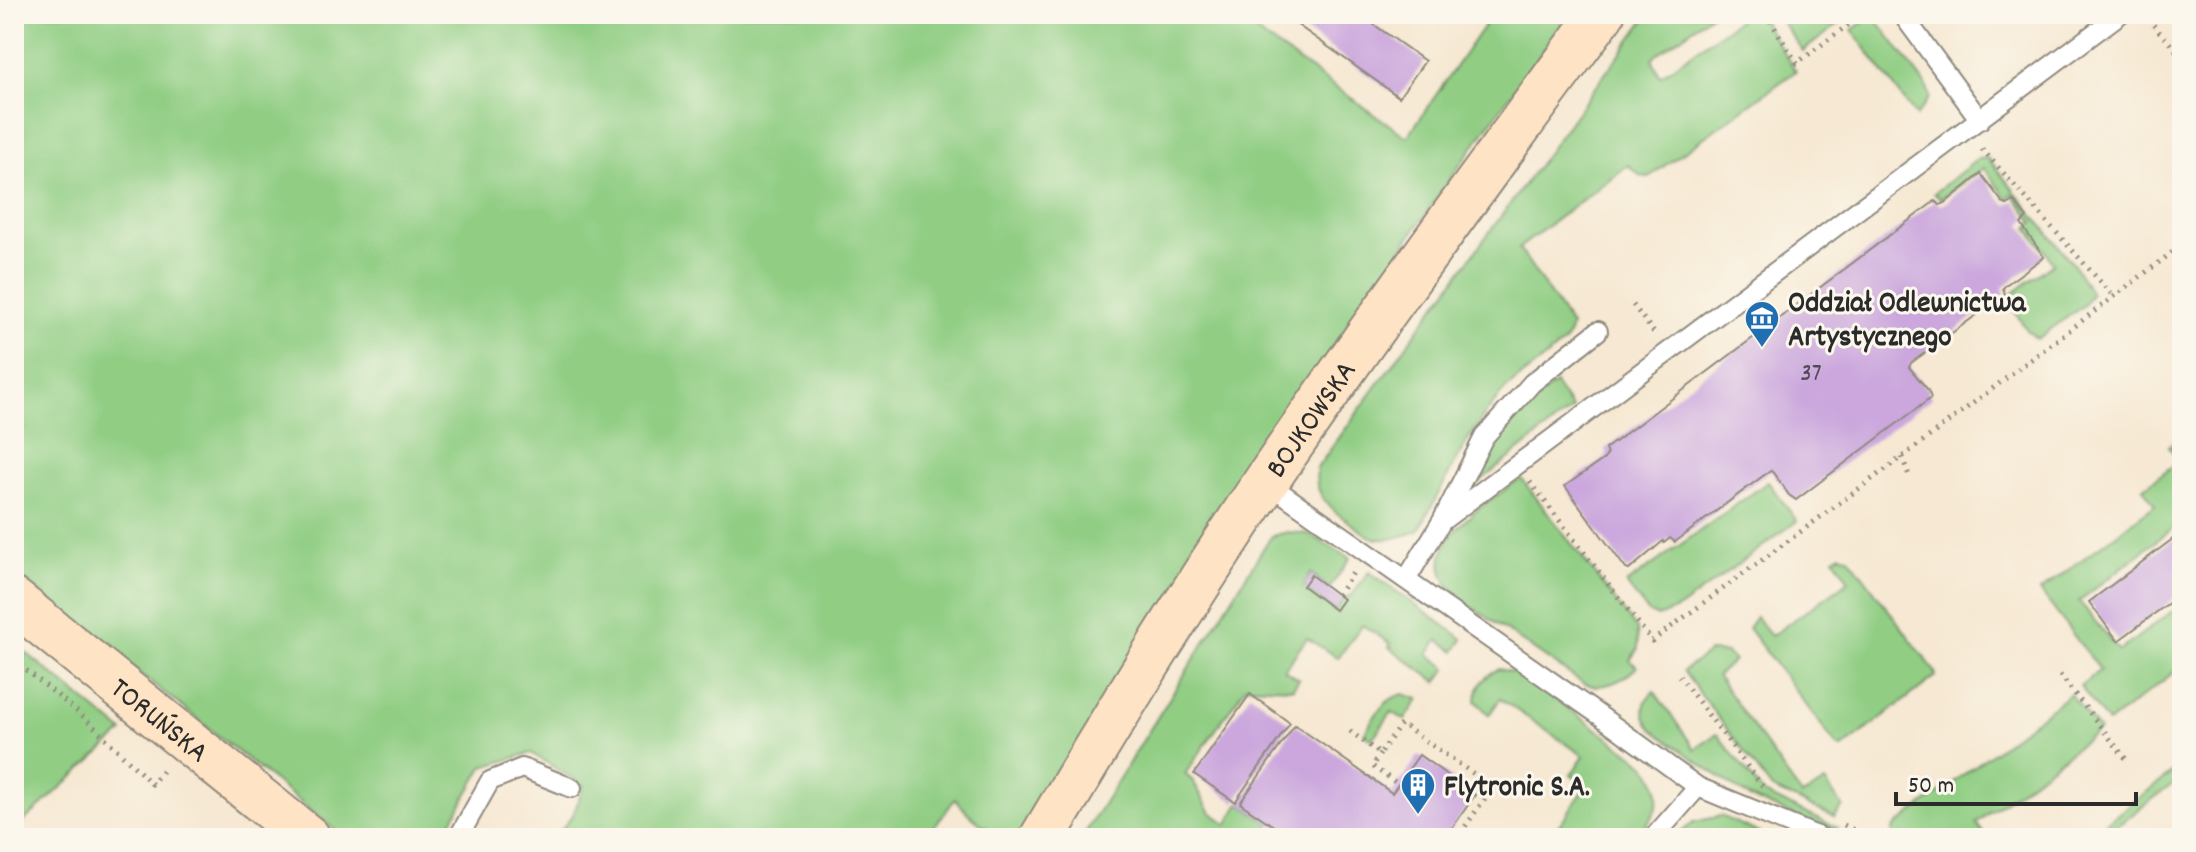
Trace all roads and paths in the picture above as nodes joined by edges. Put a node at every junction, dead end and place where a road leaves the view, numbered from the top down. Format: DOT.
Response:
graph roads {
  1 [pos="1602,14"];
  2 [pos="1766,14"];
  3 [pos="1863,14"];
  4 [pos="1902,14"];
  5 [pos="2120,14"];
  6 [pos="2148,19"];
  7 [pos="2182,57"];
  8 [pos="1980,120"];
  9 [pos="1978,145"];
  10 [pos="2182,245"];
  11 [pos="2114,297"];
  12 [pos="1598,331"];
  13 [pos="1902,457"];
  14 [pos="1517,465"];
  15 [pos="1910,478"];
  16 [pos="1266,482"];
  17 [pos="1442,521"];
  18 [pos="1406,580"];
  19 [pos="14,601"];
  20 [pos="14,660"];
  21 [pos="2060,675"];
  22 [pos="1679,676"];
  23 [pos="1350,731"];
  24 [pos="189,739"];
  25 [pos="1380,754"];
  26 [pos="2126,759"];
  27 [pos="1398,784"];
  28 [pos="1698,787"];
  29 [pos="572,788"];
  30 [pos="1767,792"];
  31 [pos="1831,820"];
  32 [pos="1856,831"];
  33 [pos="308,838"];
  34 [pos="458,838"];
  35 [pos="1042,838"];
  36 [pos="1457,838"];
  37 [pos="1653,838"];
  38 [pos="1822,838"];
  1 -- 16 [label="street, BOJKOWSKA"];
  2 -- 3 [label="path"];
  4 -- 8 [label="lane"];
  5 -- 8 [label="lane"];
  6 -- 7 [label="path"];
  8 -- 14 [label="lane"];
  9 -- 11 [label="path"];
  10 -- 11 [label="path"];
  11 -- 13 [label="path"];
  12 -- 17 [label="lane"];
  13 -- 14 [label="path"];
  13 -- 15 [label="path"];
  14 -- 17 [label="lane"];
  16 -- 18 [label="lane"];
  16 -- 35 [label="street, BOJKOWSKA"];
  17 -- 18 [label="lane"];
  18 -- 28 [label="lane"];
  19 -- 24 [label="street, TORUŃSKA"];
  20 -- 24 [label="path"];
  21 -- 26 [label="path"];
  22 -- 30 [label="path"];
  23 -- 25 [label="path"];
  24 -- 33 [label="street, TORUŃSKA"];
  25 -- 27 [label="path"];
  25 -- 36 [label="path"];
  28 -- 37 [label="lane"];
  28 -- 38 [label="lane"];
  29 -- 34 [label="lane"];
  31 -- 32 [label="path"];
}
